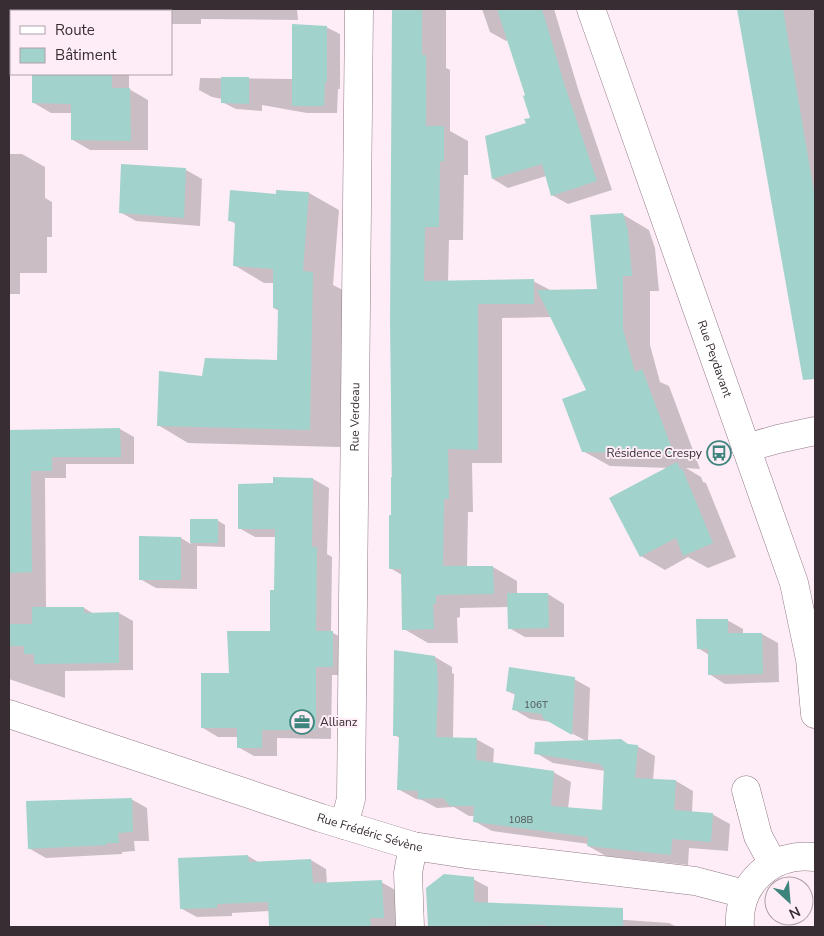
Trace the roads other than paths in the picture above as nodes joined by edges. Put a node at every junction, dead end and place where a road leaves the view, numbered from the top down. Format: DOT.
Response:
graph roads {
  1 [pos="359,9"];
  2 [pos="591,9"];
  3 [pos="815,431"];
  4 [pos="746,448"];
  5 [pos="9,714"];
  6 [pos="815,714"];
  7 [pos="746,790"];
  8 [pos="344,825"];
  9 [pos="413,846"];
  10 [pos="815,857"];
  11 [pos="773,864"];
  12 [pos="745,894"];
  13 [pos="410,927"];
  14 [pos="740,927"];
  1 -- 8 [label="street, Rue Verdeau"];
  2 -- 4 [label="street, Rue Peydavant"];
  3 -- 4 [label="street"];
  4 -- 6 [label="street, Rue Peydavant"];
  5 -- 8 [label="street, Rue Frédéric Sévène"];
  7 -- 11 [label="street"];
  8 -- 9 [label="street, Rue Frédéric Sévène"];
  9 -- 12 [label="street, Rue Frédéric Sévène"];
  9 -- 13 [label="street"];
  10 -- 11 [label="street"];
  11 -- 12 [label="street"];
  12 -- 14 [label="street"];
}
